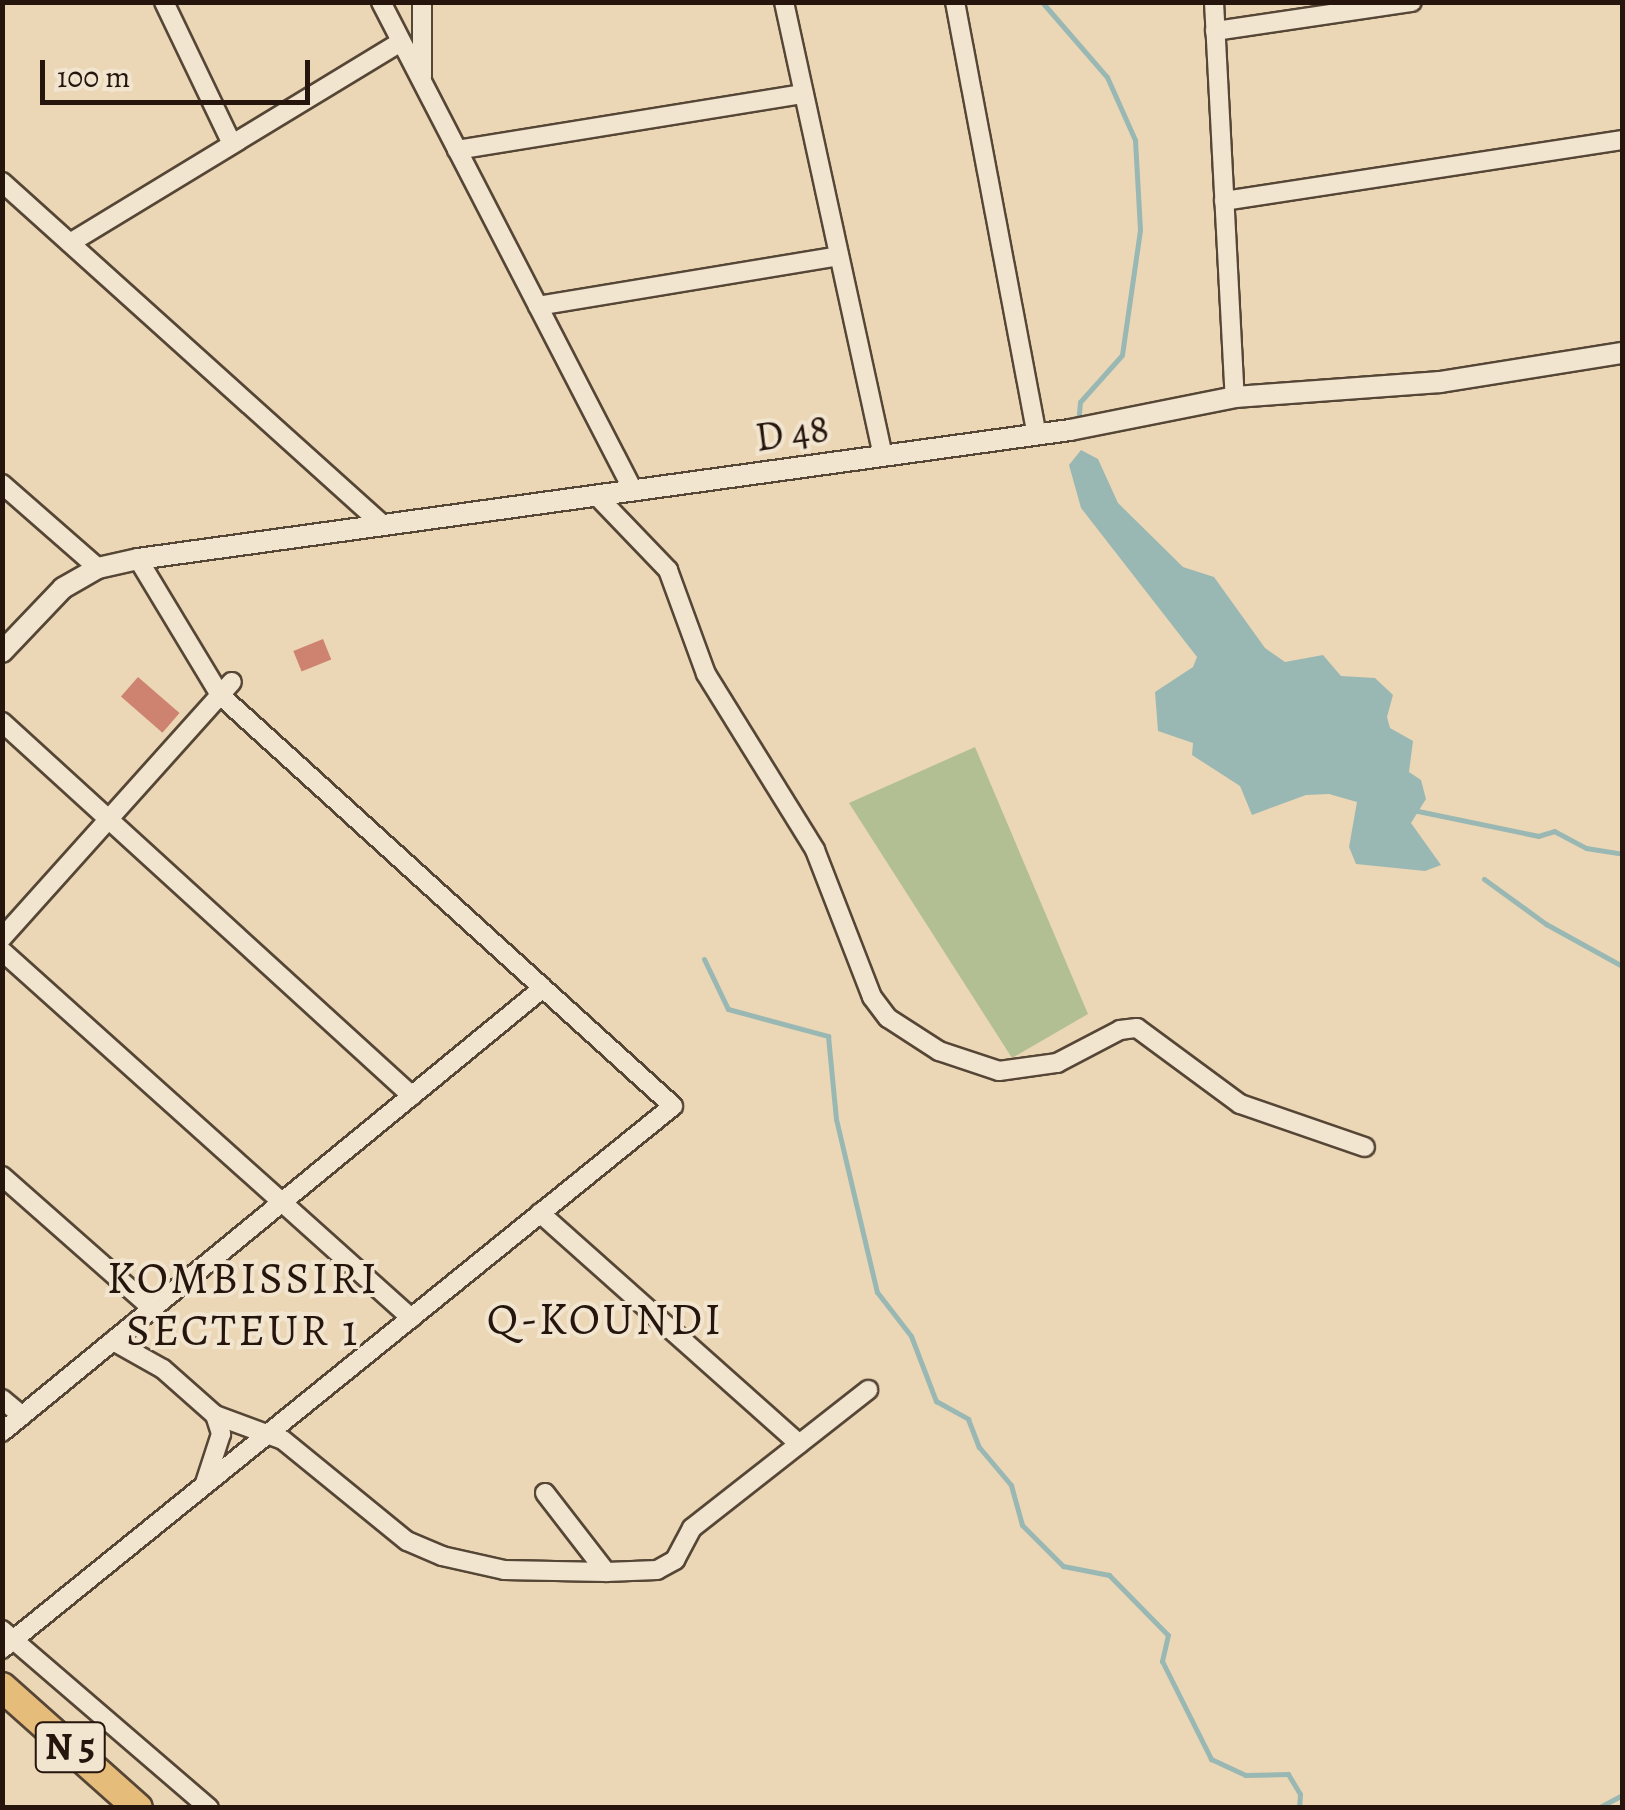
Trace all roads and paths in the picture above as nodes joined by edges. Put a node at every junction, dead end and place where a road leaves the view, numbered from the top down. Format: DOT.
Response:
graph roads {
  1 [pos="164,2"];
  2 [pos="381,2"];
  3 [pos="422,2"];
  4 [pos="784,2"];
  5 [pos="955,2"];
  6 [pos="1214,2"];
  7 [pos="1412,2"];
  8 [pos="1215,31"];
  9 [pos="401,42"];
  10 [pos="422,82"];
  11 [pos="804,94"];
  12 [pos="1622,140"];
  13 [pos="232,144"];
  14 [pos="457,150"];
  15 [pos="2,182"];
  16 [pos="1224,201"];
  17 [pos="70,243"];
  18 [pos="839,256"];
  19 [pos="538,306"];
  20 [pos="1622,353"];
  21 [pos="1235,397"];
  22 [pos="1037,434"];
  23 [pos="883,456"];
  24 [pos="2,484"];
  25 [pos="633,490"];
  26 [pos="596,496"];
  27 [pos="383,525"];
  28 [pos="138,559"];
  29 [pos="98,568"];
  30 [pos="2,652"];
  31 [pos="226,688"];
  32 [pos="2,722"];
  33 [pos="109,819"];
  34 [pos="2,938"];
  35 [pos="2,951"];
  36 [pos="543,988"];
  37 [pos="412,1096"];
  38 [pos="1364,1148"];
  39 [pos="2,1176"];
  40 [pos="282,1202"];
  41 [pos="540,1213"];
  42 [pos="152,1309"];
  43 [pos="411,1318"];
  44 [pos="113,1341"];
  45 [pos="868,1390"];
  46 [pos="2,1399"];
  47 [pos="215,1415"];
  48 [pos="22,1416"];
  49 [pos="2,1432"];
  50 [pos="273,1434"];
  51 [pos="799,1444"];
  52 [pos="203,1487"];
  53 [pos="545,1494"];
  54 [pos="606,1572"];
  55 [pos="6,1640"];
  56 [pos="2,1687"];
  57 [pos="138,1808"];
  58 [pos="209,1808"];
  1 -- 13 [label="street"];
  2 -- 9 [label="street"];
  3 -- 10 [label="street"];
  4 -- 11 [label="street"];
  5 -- 22 [label="street"];
  6 -- 8 [label="street"];
  7 -- 8 [label="street"];
  8 -- 16 [label="street"];
  9 -- 10 [label="street"];
  9 -- 13 [label="street"];
  10 -- 14 [label="street"];
  11 -- 14 [label="street"];
  11 -- 18 [label="street"];
  12 -- 16 [label="street"];
  13 -- 17 [label="street"];
  14 -- 19 [label="street"];
  15 -- 17 [label="street"];
  16 -- 21 [label="street"];
  17 -- 27 [label="street"];
  18 -- 19 [label="street"];
  18 -- 23 [label="street"];
  19 -- 25 [label="street"];
  20 -- 21 [label="street, D 48"];
  21 -- 22 [label="street, D 48"];
  22 -- 23 [label="street, D 48"];
  23 -- 25 [label="street, D 48"];
  24 -- 29 [label="street"];
  25 -- 26 [label="street, D 48"];
  26 -- 27 [label="street, D 48"];
  26 -- 38 [label="street"];
  27 -- 28 [label="street, D 48"];
  28 -- 29 [label="street, D 48"];
  28 -- 31 [label="street"];
  29 -- 30 [label="street, D 48"];
  31 -- 33 [label="street"];
  31 -- 36 [label="street"];
  32 -- 33 [label="street"];
  33 -- 34 [label="street"];
  33 -- 37 [label="street"];
  35 -- 40 [label="street"];
  36 -- 37 [label="street"];
  36 -- 41 [label="street"];
  37 -- 40 [label="street"];
  39 -- 42 [label="street"];
  40 -- 42 [label="street"];
  40 -- 43 [label="street"];
  41 -- 43 [label="street"];
  41 -- 51 [label="street"];
  42 -- 44 [label="street"];
  43 -- 50 [label="street"];
  44 -- 47 [label="street"];
  44 -- 48 [label="street"];
  45 -- 51 [label="street"];
  46 -- 48 [label="street"];
  47 -- 50 [label="street"];
  47 -- 52 [label="street"];
  48 -- 49 [label="street"];
  50 -- 52 [label="street"];
  50 -- 54 [label="street"];
  51 -- 54 [label="street"];
  52 -- 55 [label="street"];
  53 -- 54 [label="street"];
  55 -- 58 [label="street"];
  56 -- 57 [label="highway, N 5"];
}
